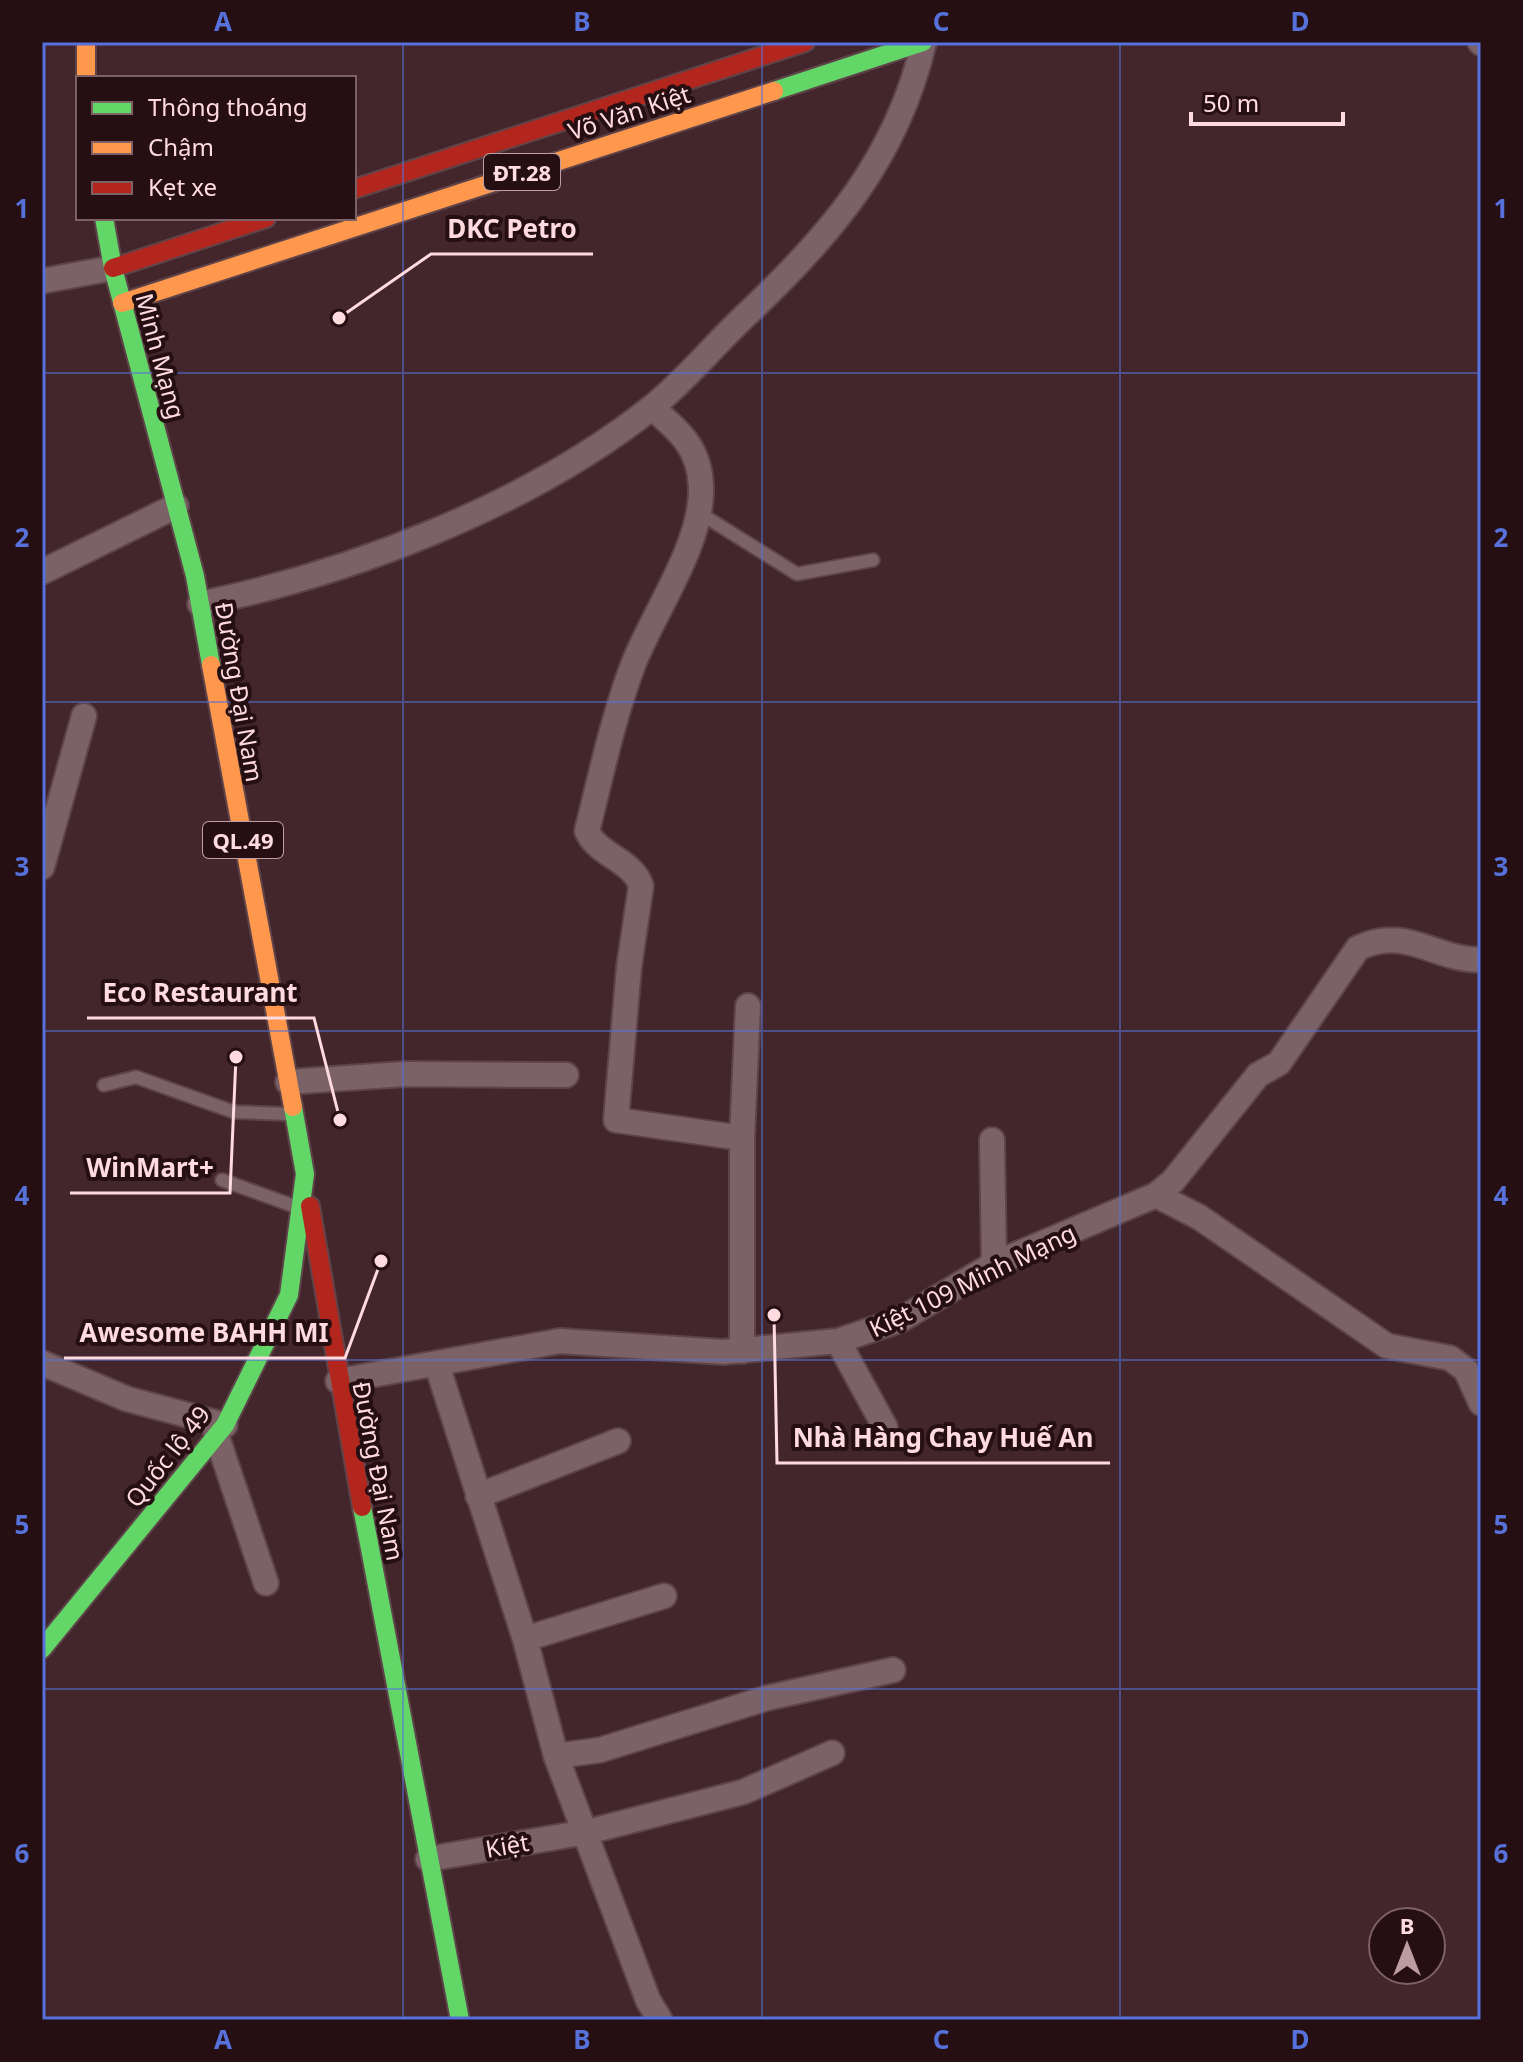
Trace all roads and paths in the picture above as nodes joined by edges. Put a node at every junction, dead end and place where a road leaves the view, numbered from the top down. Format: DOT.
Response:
graph roads {
  1 [pos="86,42"];
  2 [pos="805,42"];
  3 [pos="924,42"];
  4 [pos="86,76"];
  5 [pos="702,76"];
  6 [pos="713,110"];
  7 [pos="356,188"];
  8 [pos="104,220"];
  9 [pos="260,220"];
  10 [pos="113,268"];
  11 [pos="42,281"];
  12 [pos="122,303"];
  13 [pos="652,408"];
  14 [pos="176,506"];
  15 [pos="698,512"];
  16 [pos="873,560"];
  17 [pos="42,572"];
  18 [pos="200,604"];
  19 [pos="84,716"];
  20 [pos="42,867"];
  21 [pos="1481,960"];
  22 [pos="748,1006"];
  23 [pos="566,1075"];
  24 [pos="288,1082"];
  25 [pos="104,1085"];
  26 [pos="294,1114"];
  27 [pos="742,1138"];
  28 [pos="992,1140"];
  29 [pos="305,1174"];
  30 [pos="222,1180"];
  31 [pos="1156,1195"];
  32 [pos="301,1209"];
  33 [pos="994,1264"];
  34 [pos="838,1341"];
  35 [pos="742,1351"];
  36 [pos="42,1363"];
  37 [pos="437,1365"];
  38 [pos="338,1381"];
  39 [pos="1481,1403"];
  40 [pos="885,1427"];
  41 [pos="220,1430"];
  42 [pos="618,1441"];
  43 [pos="478,1496"];
  44 [pos="266,1583"];
  45 [pos="664,1596"];
  46 [pos="525,1639"];
  47 [pos="42,1649"];
  48 [pos="893,1670"];
  49 [pos="832,1753"];
  50 [pos="556,1756"];
  51 [pos="587,1832"];
  52 [pos="428,1859"];
  53 [pos="460,2020"];
  54 [pos="660,2020"];
  1 -- 4 [label="main road"];
  2 -- 5 [label="main road, Võ Văn Kiệt / ĐT.28"];
  3 -- 6 [label="main road, Võ Văn Kiệt / ĐT.28"];
  3 -- 13 [label="street"];
  5 -- 6 [label="main road"];
  5 -- 7 [label="main road, Võ Văn Kiệt / ĐT.28"];
  6 -- 12 [label="main road, Võ Văn Kiệt / ĐT.28"];
  8 -- 10 [label="main road, Minh Mạng / QL.49"];
  9 -- 10 [label="main road"];
  10 -- 11 [label="street"];
  10 -- 12 [label="main road, Minh Mạng / QL.49"];
  12 -- 14 [label="main road, Minh Mạng / QL.49"];
  13 -- 15 [label="street"];
  13 -- 18 [label="street"];
  14 -- 17 [label="street"];
  14 -- 18 [label="main road, Đường Đại Nam / QL.49"];
  15 -- 16 [label="lane"];
  15 -- 27 [label="street"];
  18 -- 24 [label="main road, Đường Đại Nam / QL.49"];
  19 -- 20 [label="street"];
  21 -- 31 [label="street, Kiệt 109 Minh Mạng"];
  22 -- 27 [label="street"];
  23 -- 24 [label="street"];
  24 -- 26 [label="main road, Đường Đại Nam / QL.49"];
  25 -- 26 [label="lane"];
  26 -- 29 [label="main road, Đường Đại Nam / QL.49"];
  27 -- 35 [label="street"];
  28 -- 33 [label="street"];
  29 -- 32 [label="main road, Quốc lộ 49 / QL.49"];
  29 -- 38 [label="main road, Đường Đại Nam"];
  30 -- 32 [label="lane"];
  31 -- 33 [label="street, Kiệt 109 Minh Mạng"];
  31 -- 39 [label="street"];
  32 -- 41 [label="main road, Quốc lộ 49 / QL.49"];
  33 -- 34 [label="street, Kiệt 109 Minh Mạng"];
  34 -- 35 [label="street, Kiệt 109 Minh Mạng"];
  34 -- 40 [label="street"];
  35 -- 37 [label="street, Kiệt 109 Minh Mạng"];
  36 -- 41 [label="street"];
  37 -- 38 [label="street, Kiệt 109 Minh Mạng"];
  37 -- 43 [label="street"];
  38 -- 52 [label="main road, Đường Đại Nam"];
  41 -- 44 [label="street"];
  41 -- 47 [label="main road, Quốc lộ 49 / QL.49"];
  42 -- 43 [label="street"];
  43 -- 46 [label="street"];
  45 -- 46 [label="street"];
  46 -- 50 [label="street"];
  48 -- 50 [label="street"];
  49 -- 51 [label="street, Kiệt"];
  50 -- 51 [label="street"];
  51 -- 52 [label="street, Kiệt"];
  51 -- 54 [label="street"];
  52 -- 53 [label="main road, Đường Đại Nam"];
}
